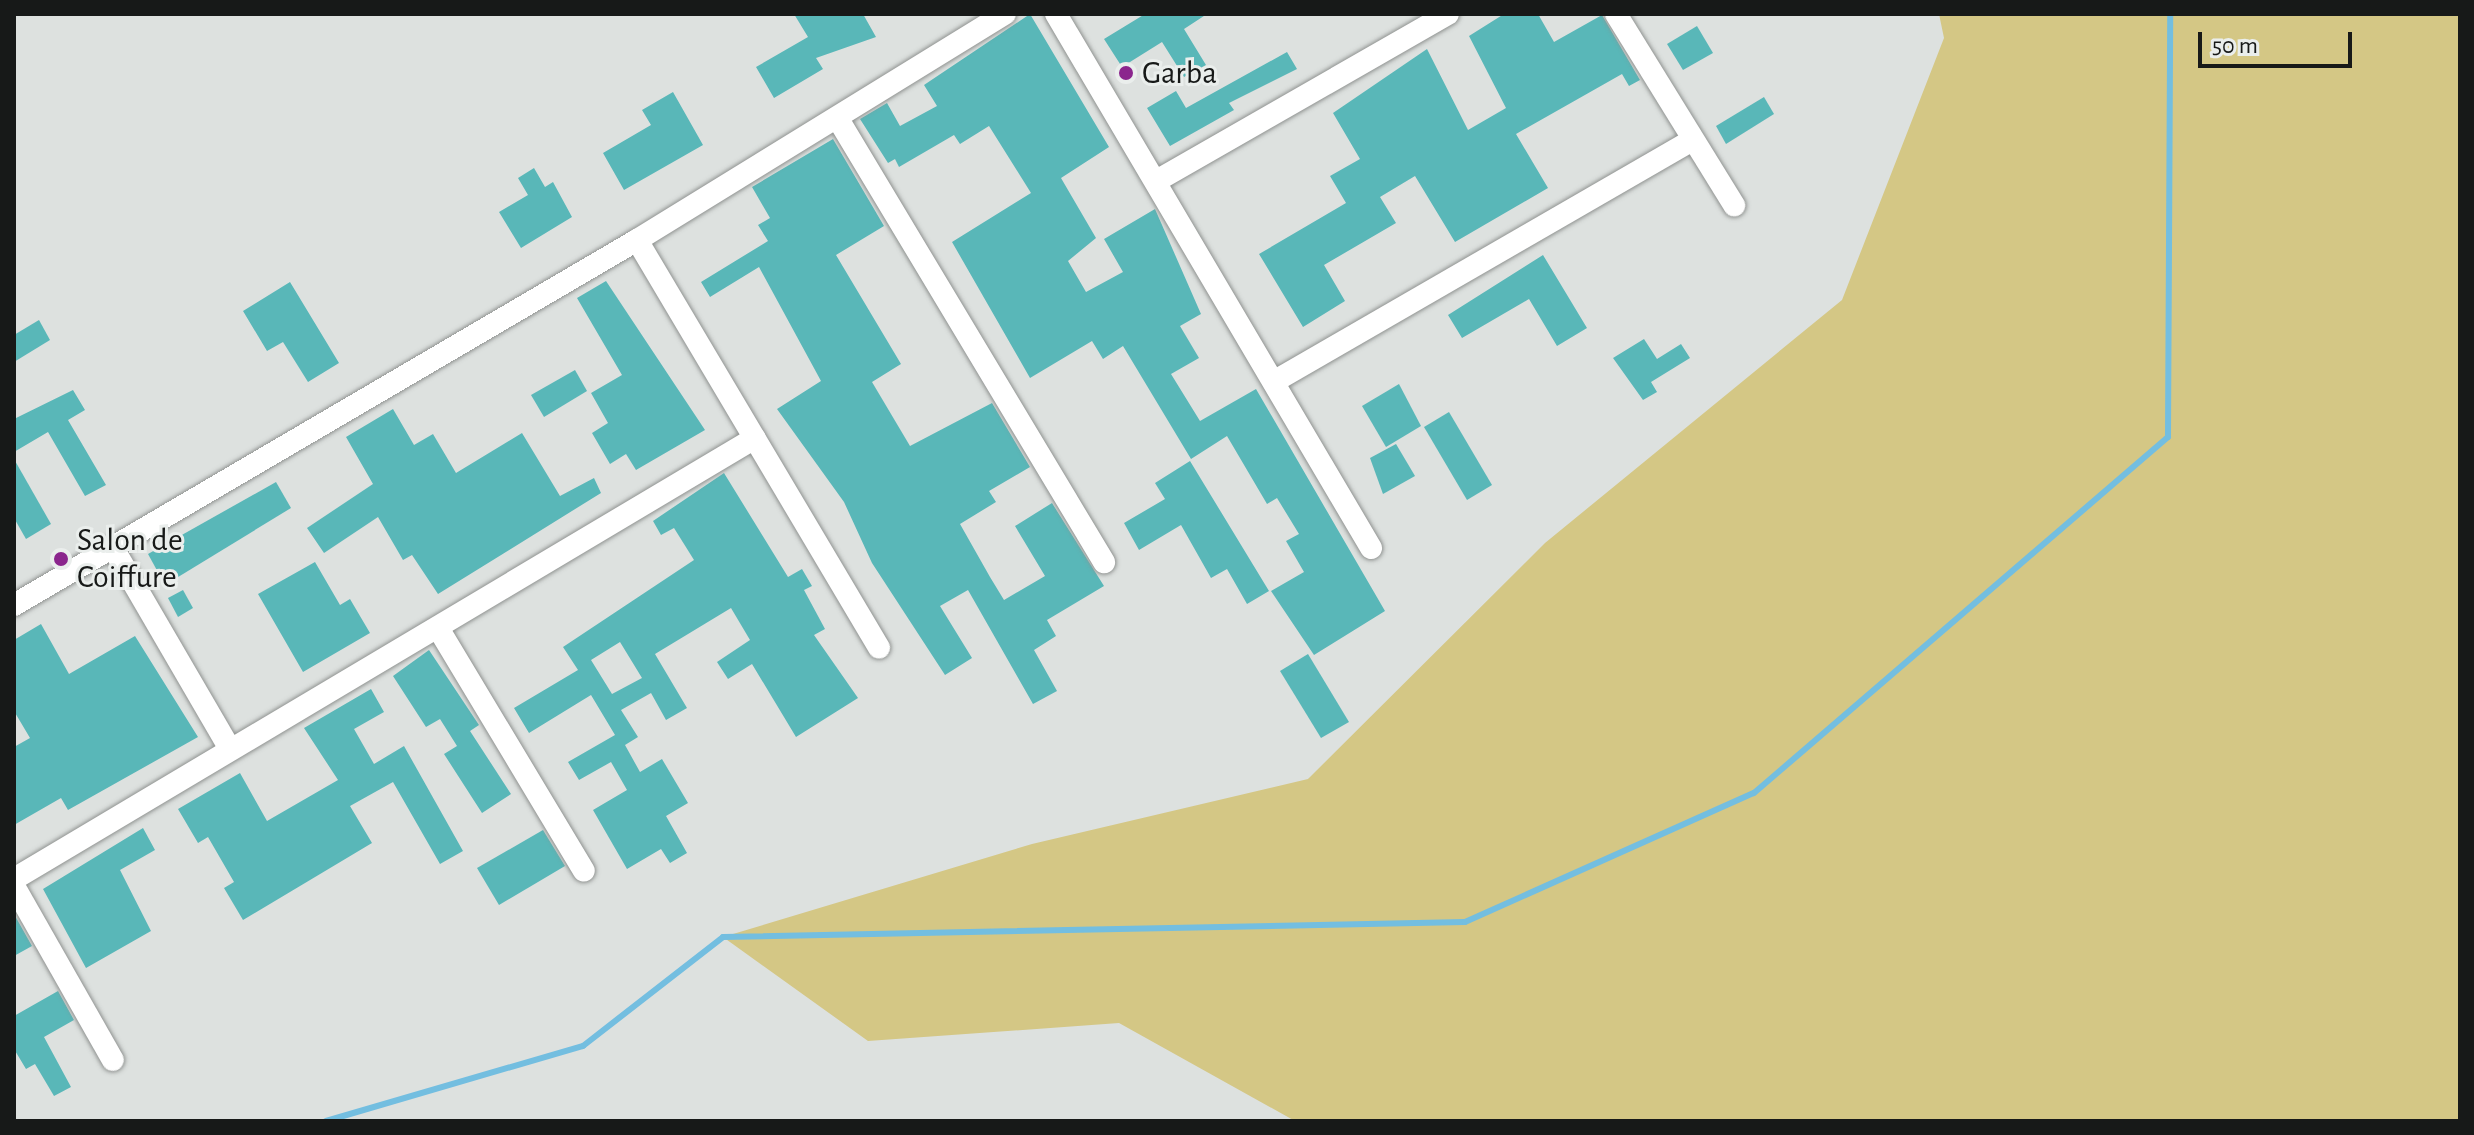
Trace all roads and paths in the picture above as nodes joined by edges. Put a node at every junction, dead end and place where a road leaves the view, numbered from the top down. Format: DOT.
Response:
graph roads {
  1 [pos="1005,14"];
  2 [pos="1056,14"];
  3 [pos="1448,14"];
  4 [pos="1616,14"];
  5 [pos="838,119"];
  6 [pos="1693,140"];
  7 [pos="1158,180"];
  8 [pos="1734,205"];
  9 [pos="637,240"];
  10 [pos="1275,381"];
  11 [pos="755,438"];
  12 [pos="113,548"];
  13 [pos="1371,548"];
  14 [pos="1104,562"];
  15 [pos="14,605"];
  16 [pos="438,628"];
  17 [pos="879,647"];
  18 [pos="230,749"];
  19 [pos="584,871"];
  20 [pos="14,879"];
  21 [pos="14,886"];
  22 [pos="113,1060"];
  1 -- 5 [label="street"];
  2 -- 7 [label="street"];
  3 -- 7 [label="street"];
  4 -- 6 [label="street"];
  5 -- 9 [label="street"];
  5 -- 14 [label="street"];
  6 -- 8 [label="street"];
  6 -- 10 [label="street"];
  7 -- 10 [label="street"];
  9 -- 11 [label="street"];
  9 -- 12 [label="street"];
  10 -- 13 [label="street"];
  11 -- 16 [label="street"];
  11 -- 17 [label="street"];
  12 -- 15 [label="street"];
  12 -- 18 [label="street"];
  16 -- 18 [label="street"];
  16 -- 19 [label="street"];
  18 -- 20 [label="street"];
  21 -- 22 [label="street"];
}
